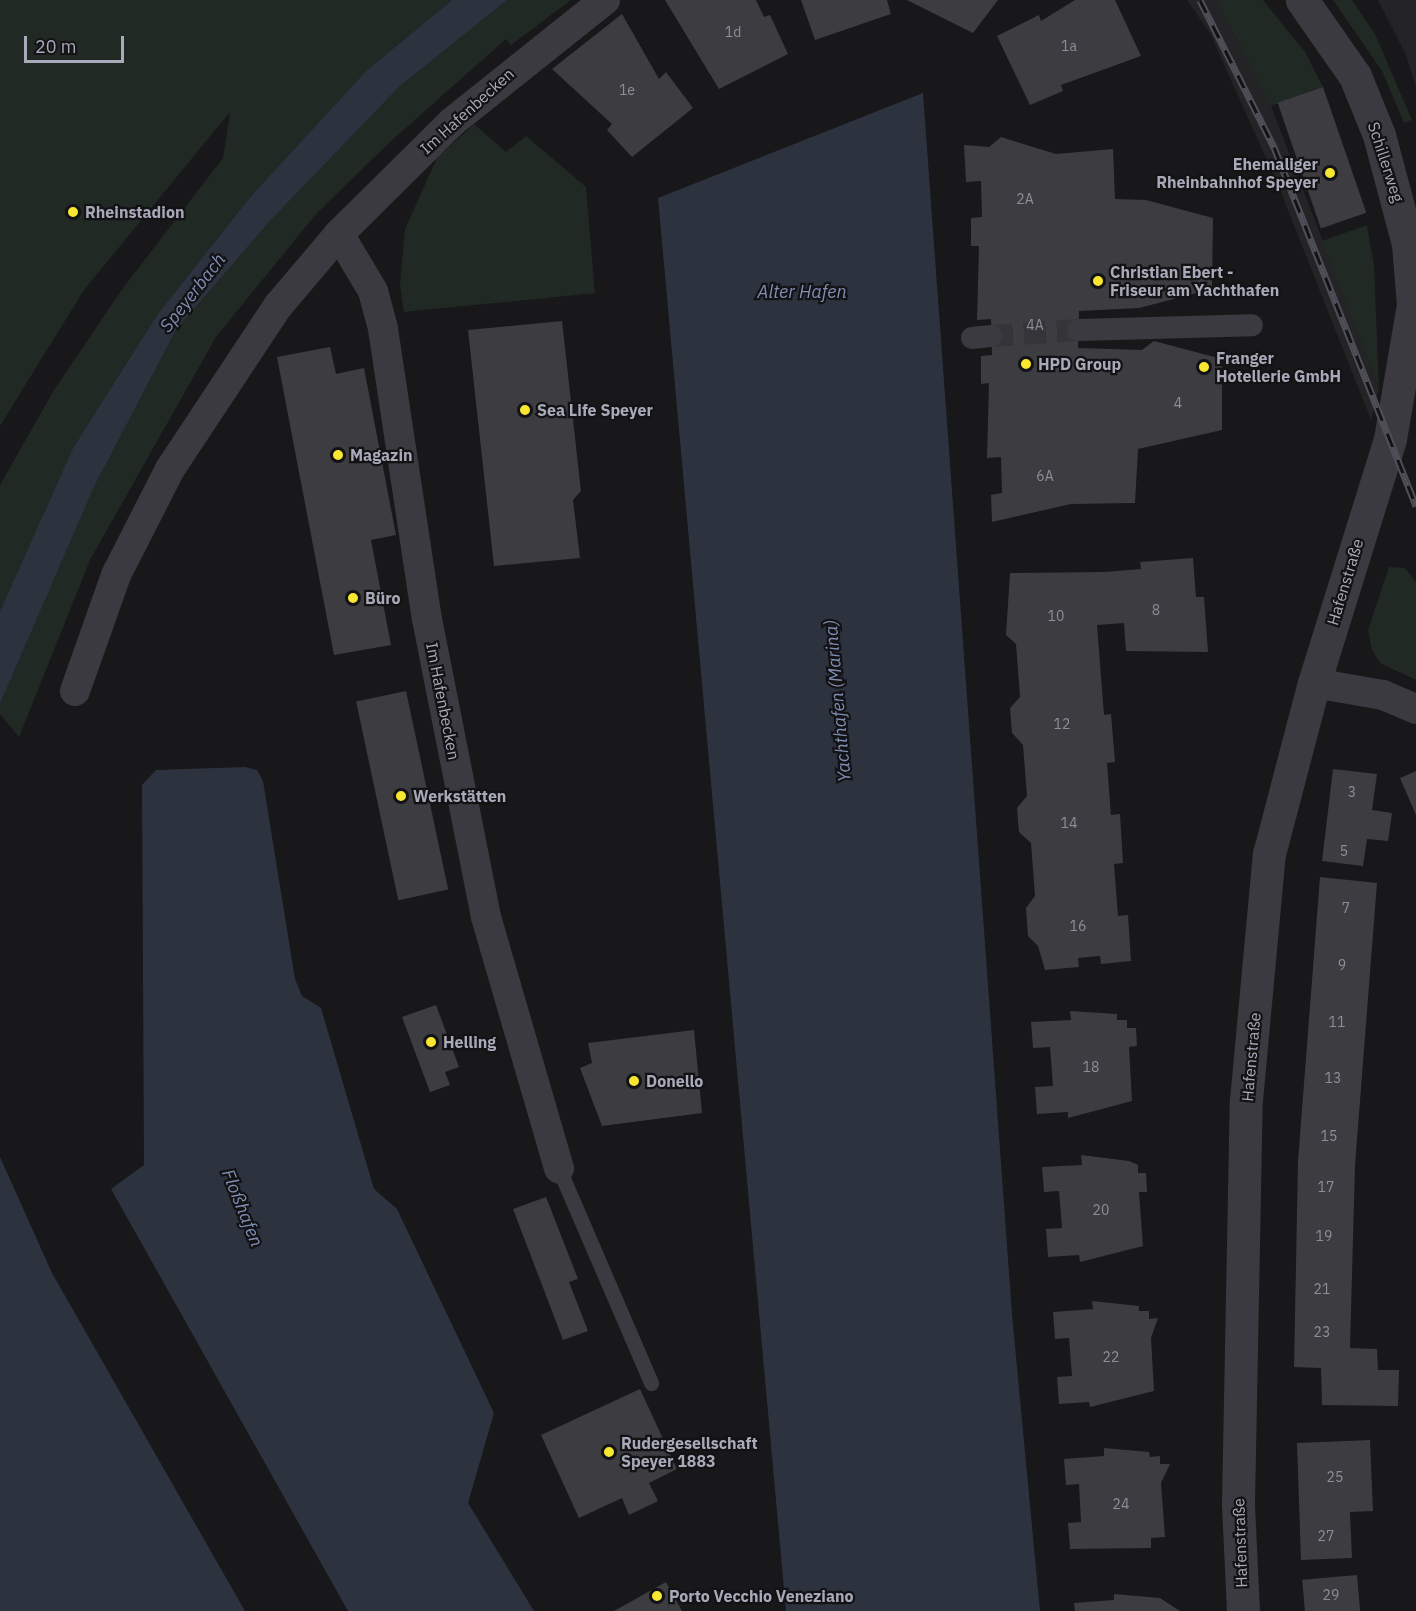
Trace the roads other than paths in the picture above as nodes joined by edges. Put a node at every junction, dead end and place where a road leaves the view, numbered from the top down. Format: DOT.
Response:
graph roads {
  1 [pos="605,0"];
  2 [pos="1302,0"];
  3 [pos="339,234"];
  4 [pos="1413,262"];
  5 [pos="1414,305"];
  6 [pos="1252,325"];
  7 [pos="1078,330"];
  8 [pos="1365,517"];
  9 [pos="1314,683"];
  10 [pos="75,691"];
  11 [pos="1416,709"];
  12 [pos="560,1168"];
  13 [pos="651,1383"];
  14 [pos="1243,1611"];
  1 -- 3 [label="street, Im Hafenbecken"];
  2 -- 4 [label="street, Schillerweg"];
  3 -- 10 [label="street, Im Hafenbecken"];
  3 -- 12 [label="street, Im Hafenbecken"];
  4 -- 5 [label="street, Schillerweg"];
  5 -- 8 [label="street, Schillerweg"];
  6 -- 7 [label="street"];
  8 -- 9 [label="street, Hafenstraße"];
  9 -- 11 [label="street"];
  9 -- 14 [label="street, Hafenstraße"];
  12 -- 13 [label="lane"];
}
